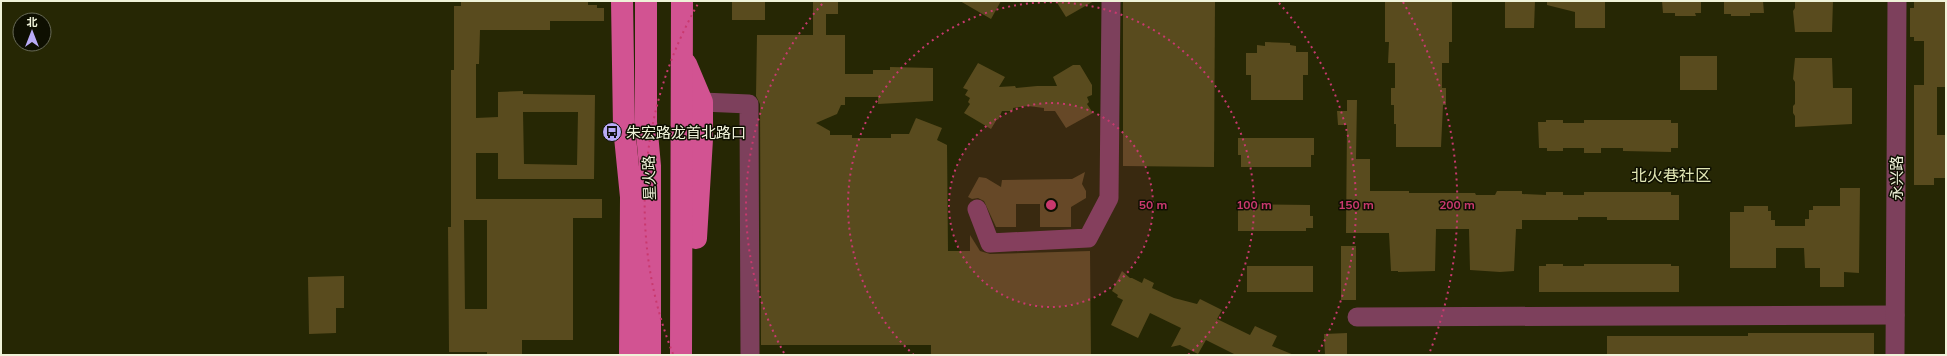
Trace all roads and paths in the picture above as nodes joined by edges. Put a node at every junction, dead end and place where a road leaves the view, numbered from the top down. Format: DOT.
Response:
graph roads {
  1 [pos="622,1"];
  2 [pos="646,1"];
  3 [pos="682,1"];
  4 [pos="1111,1"];
  5 [pos="1897,1"];
  6 [pos="682,55"];
  7 [pos="702,102"];
  8 [pos="628,153"];
  9 [pos="977,209"];
  10 [pos="650,226"];
  11 [pos="1895,315"];
  12 [pos="1357,317"];
  13 [pos="630,355"];
  14 [pos="650,355"];
  15 [pos="681,355"];
  16 [pos="696,355"];
  17 [pos="750,355"];
  18 [pos="1895,355"];
  1 -- 8 [label="main road"];
  2 -- 10 [label="main road, 星火路"];
  3 -- 6 [label="main road"];
  4 -- 9 [label="street"];
  5 -- 11 [label="street, 永兴路"];
  6 -- 7 [label="main road"];
  6 -- 15 [label="main road"];
  7 -- 16 [label="main road"];
  7 -- 17 [label="street"];
  8 -- 10 [label="main road"];
  8 -- 13 [label="main road"];
  10 -- 14 [label="main road, 星火路"];
  11 -- 12 [label="street"];
  11 -- 18 [label="street, 永兴路"];
}
